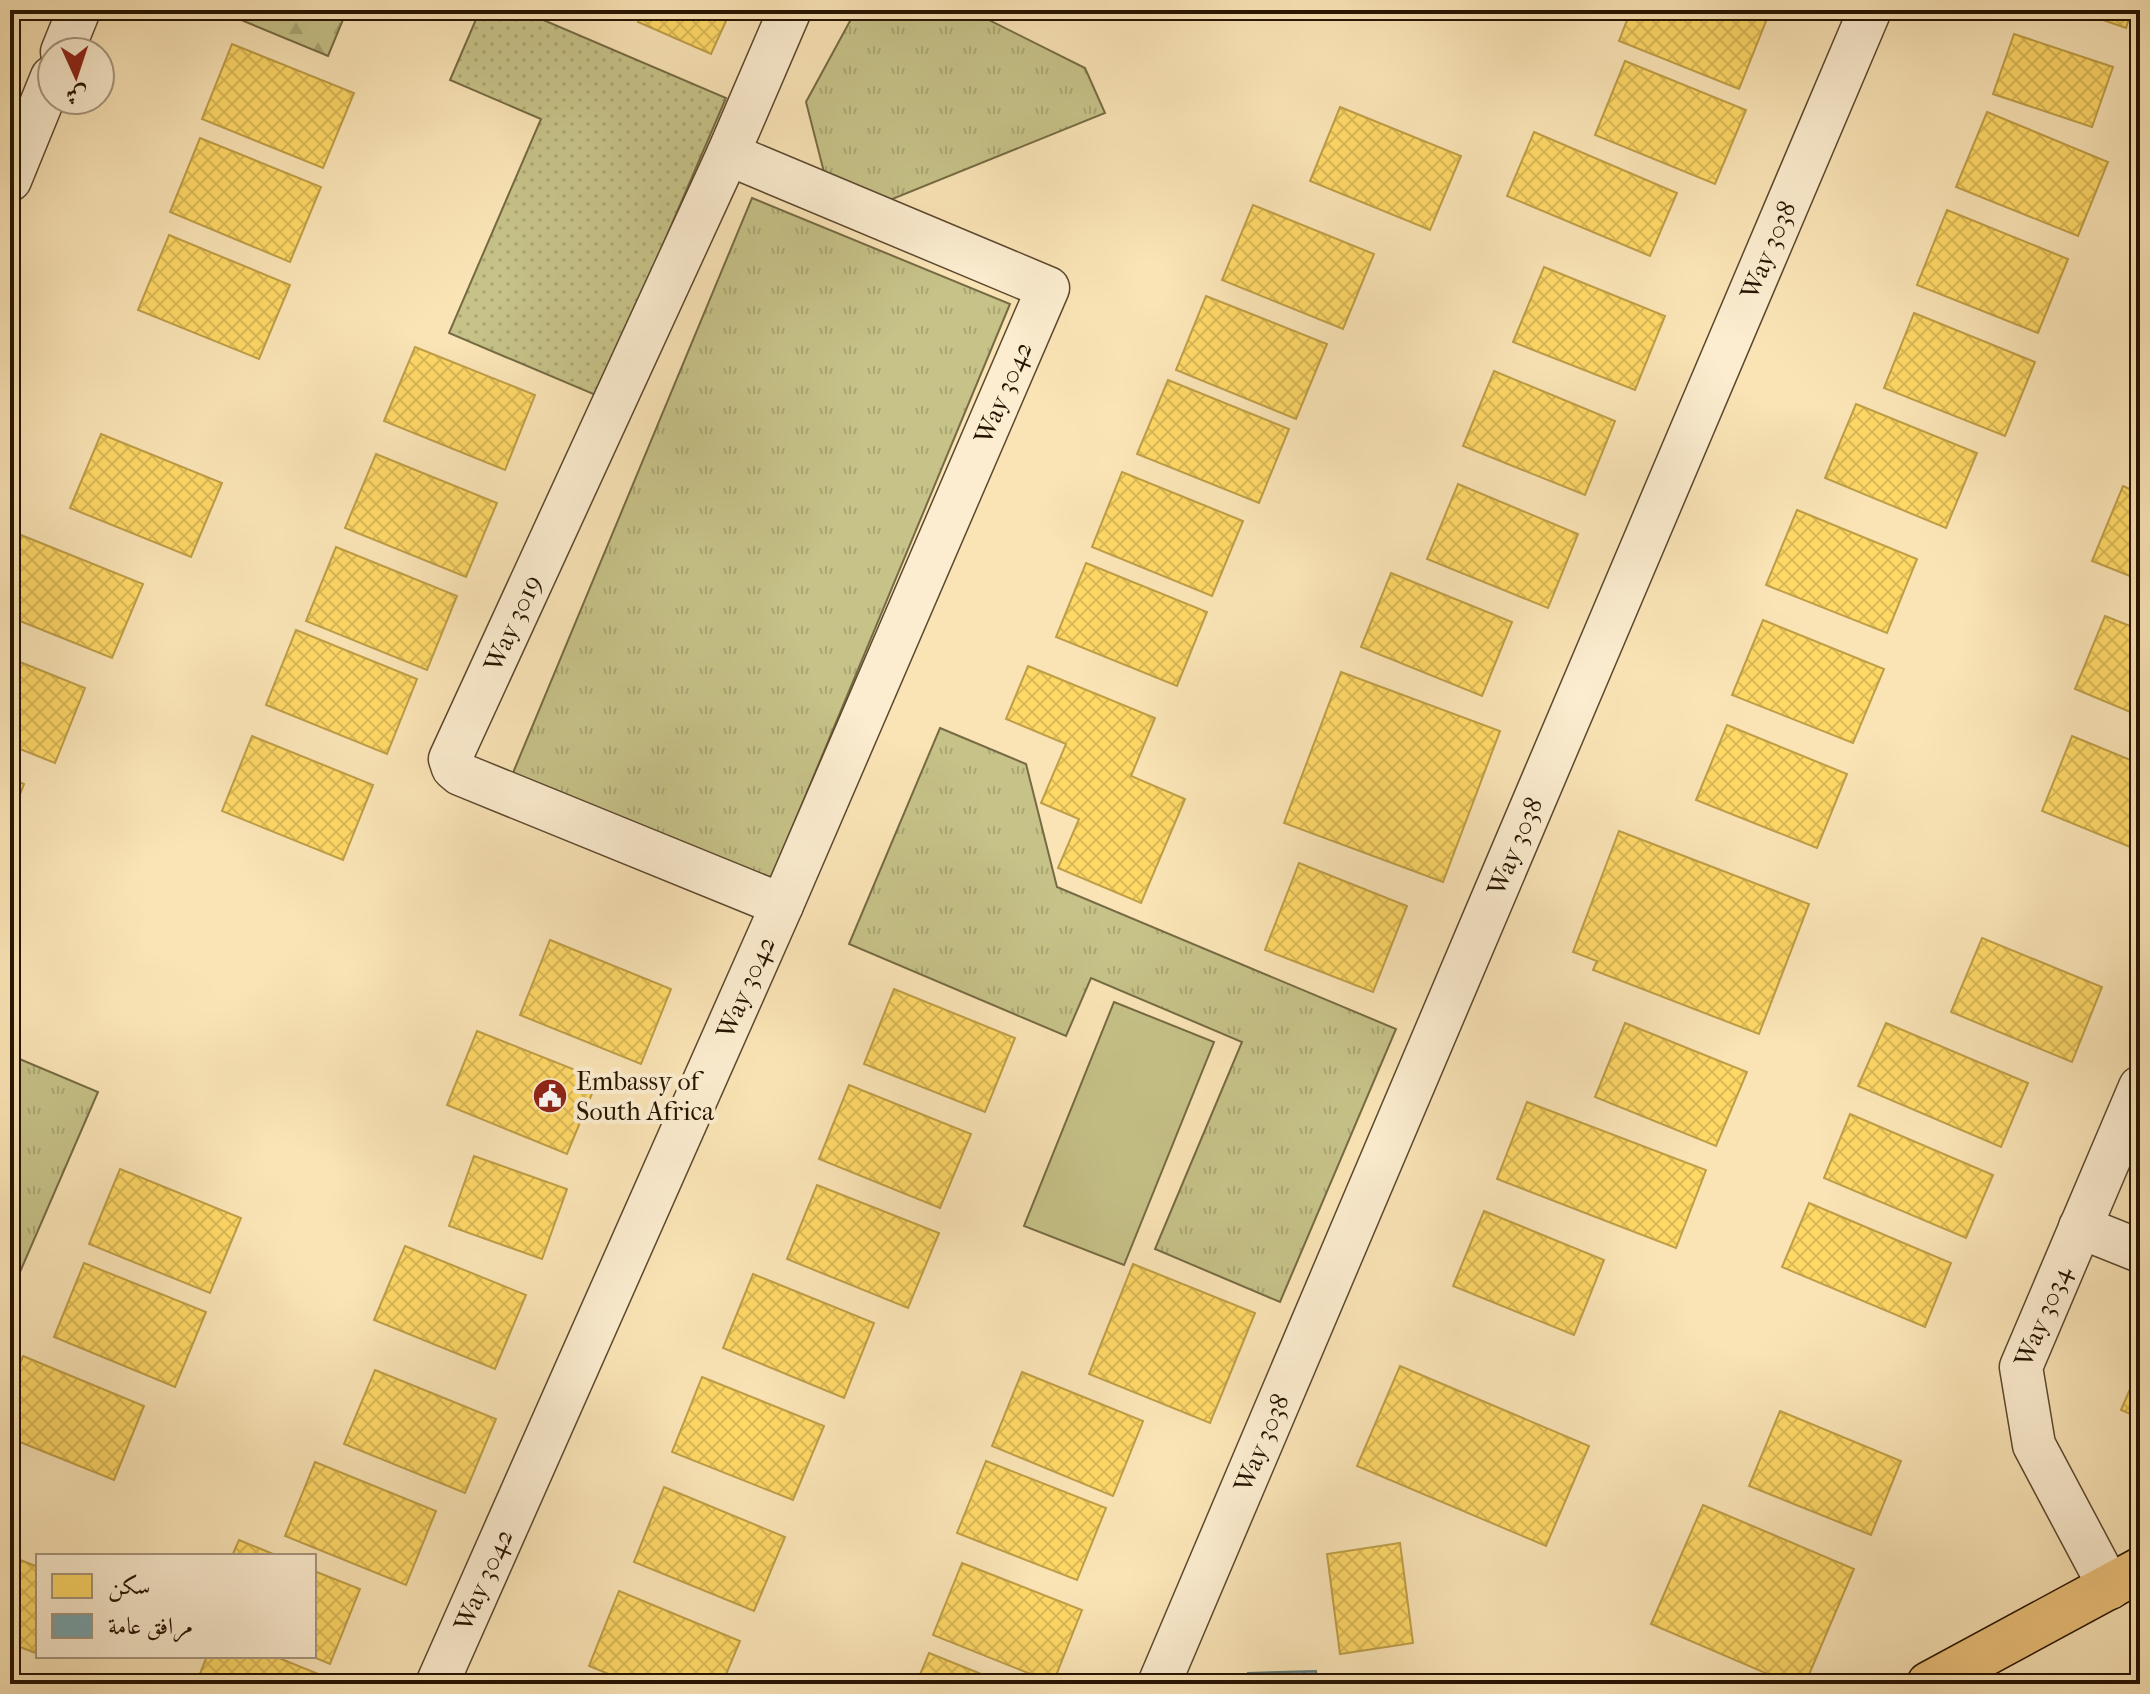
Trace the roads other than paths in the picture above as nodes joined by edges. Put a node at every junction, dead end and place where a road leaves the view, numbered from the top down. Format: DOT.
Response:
graph roads {
  1 [pos="79,10"];
  2 [pos="790,10"];
  3 [pos="1870,10"];
  4 [pos="68,36"];
  5 [pos="36,116"];
  6 [pos="728,154"];
  7 [pos="10,180"];
  8 [pos="782,905"];
  9 [pos="2140,1087"];
  10 [pos="2080,1227"];
  11 [pos="2140,1251"];
  12 [pos="2125,1579"];
  13 [pos="437,1684"];
  14 [pos="1159,1684"];
  15 [pos="1929,1684"];
  1 -- 4 [label="street"];
  2 -- 6 [label="street, Way 3019"];
  3 -- 14 [label="street, Way 3038"];
  5 -- 7 [label="street"];
  6 -- 8 [label="street, Way 3042"];
  6 -- 8 [label="street, Way 3019"];
  8 -- 13 [label="street, Way 3042"];
  9 -- 10 [label="street, Way 3034"];
  10 -- 11 [label="street"];
  10 -- 12 [label="street, Way 3034"];
  12 -- 15 [label="main road"];
}
